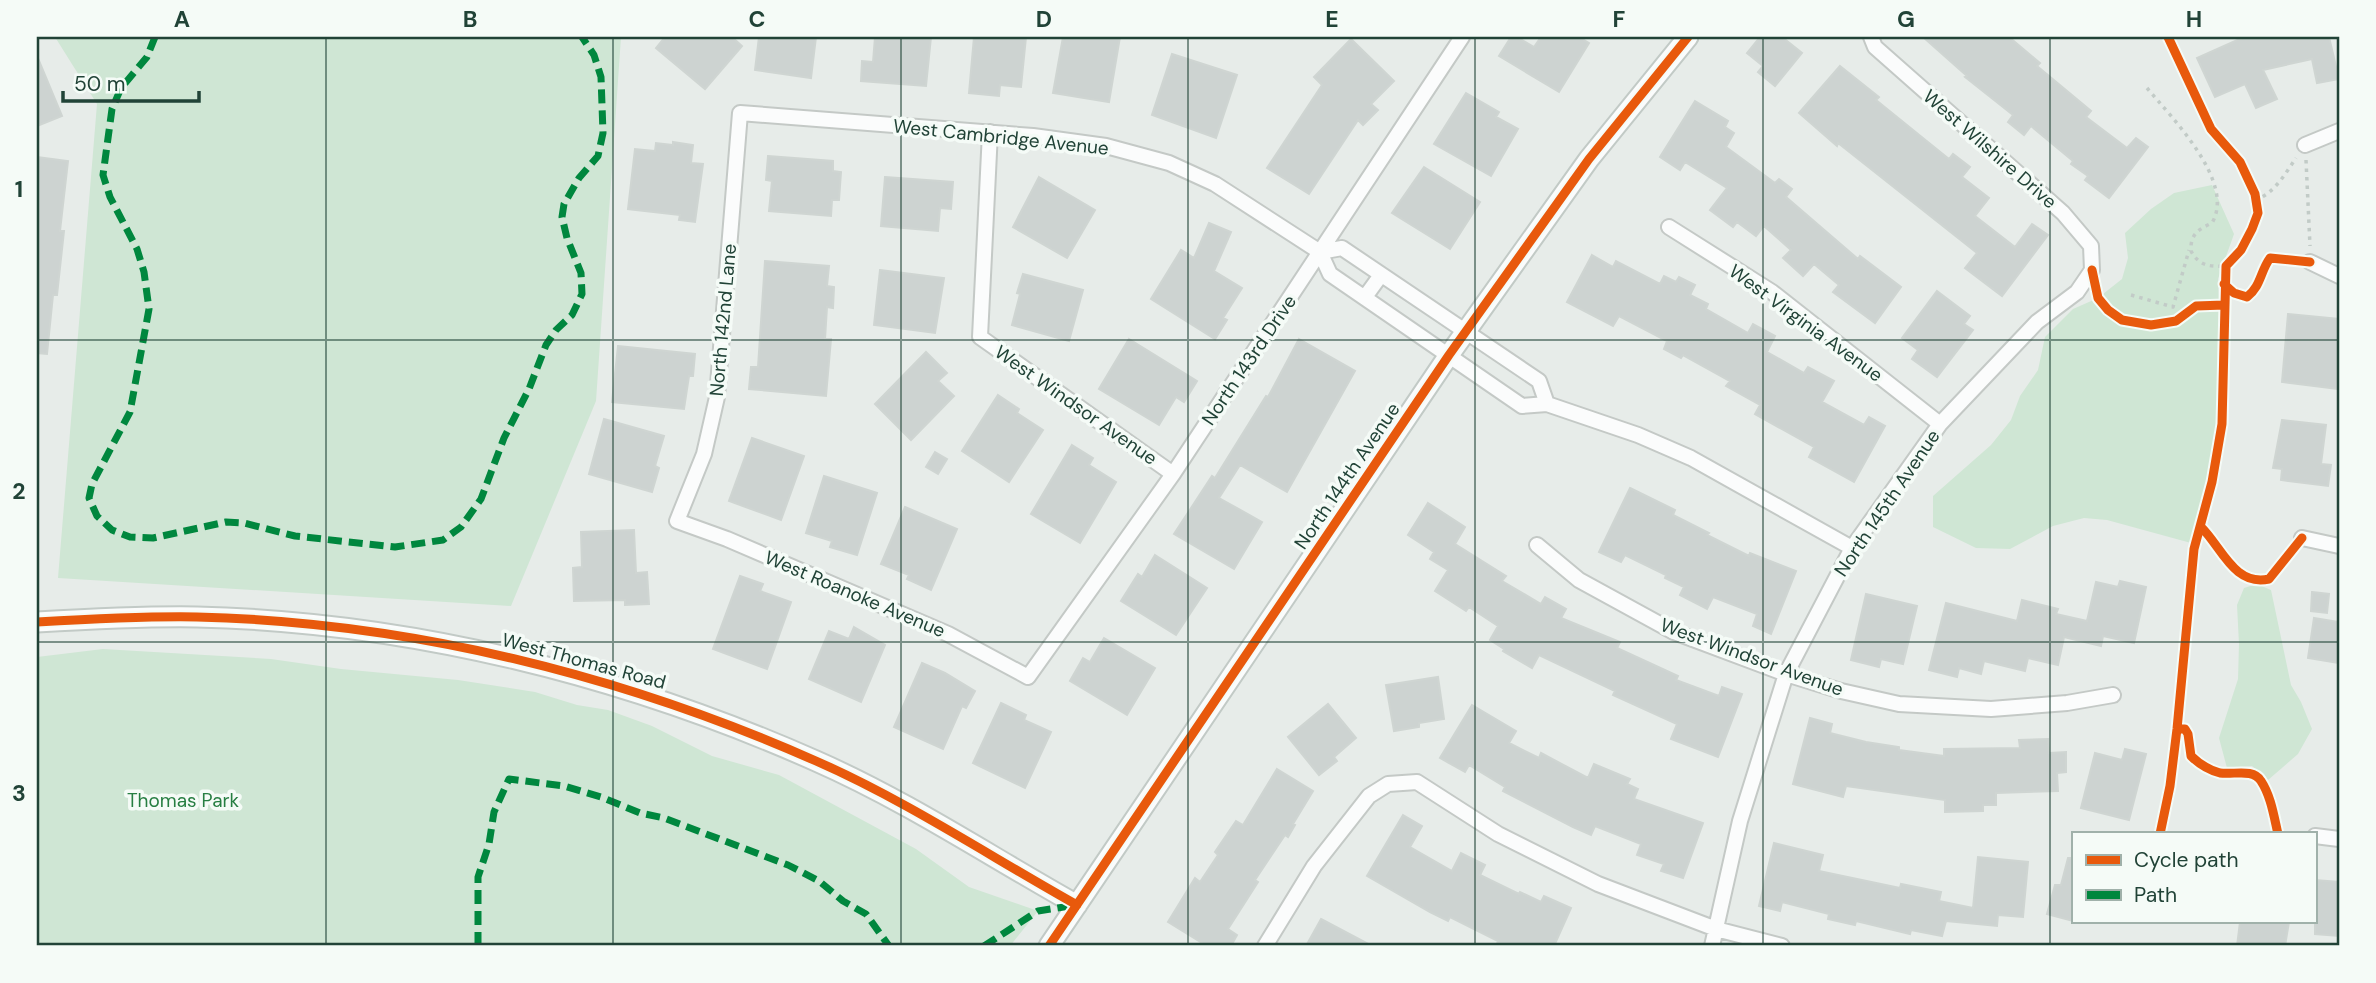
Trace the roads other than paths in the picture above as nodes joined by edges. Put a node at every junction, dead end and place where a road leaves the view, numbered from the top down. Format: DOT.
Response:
graph roads {
  1 [pos="1462,37"];
  2 [pos="1688,37"];
  3 [pos="1871,37"];
  4 [pos="740,113"];
  5 [pos="2339,131"];
  6 [pos="990,132"];
  7 [pos="2305,145"];
  8 [pos="1669,228"];
  9 [pos="1320,252"];
  10 [pos="2310,262"];
  11 [pos="2092,270"];
  12 [pos="1381,275"];
  13 [pos="2339,276"];
  14 [pos="1365,297"];
  15 [pos="1466,333"];
  16 [pos="1449,355"];
  17 [pos="1547,404"];
  18 [pos="1940,424"];
  19 [pos="1173,474"];
  20 [pos="677,521"];
  21 [pos="2302,538"];
  22 [pos="1538,545"];
  23 [pos="2339,545"];
  24 [pos="1852,548"];
  25 [pos="37,622"];
  26 [pos="1786,674"];
  27 [pos="1028,677"];
  28 [pos="2113,695"];
  29 [pos="2316,836"];
  30 [pos="2339,839"];
  31 [pos="1077,905"];
  32 [pos="1716,929"];
  33 [pos="1049,946"];
  34 [pos="1265,946"];
  35 [pos="1712,946"];
  36 [pos="1782,946"];
  1 -- 9 [label="street, North 143rd Drive"];
  2 -- 15 [label="main road, North 144th Avenue"];
  3 -- 11 [label="street, West Wilshire Drive"];
  4 -- 6 [label="street, West Cambridge Avenue"];
  4 -- 20 [label="street, North 142nd Lane"];
  5 -- 7 [label="street"];
  6 -- 9 [label="street, West Cambridge Avenue"];
  6 -- 19 [label="street, West Windsor Avenue"];
  8 -- 18 [label="street, West Virginia Avenue"];
  9 -- 12 [label="street, West Cambridge Avenue"];
  9 -- 14 [label="street, West Cambridge Avenue"];
  9 -- 19 [label="street, North 143rd Drive"];
  10 -- 13 [label="street"];
  11 -- 18 [label="street, North 145th Avenue"];
  12 -- 14 [label="street"];
  12 -- 15 [label="street, West Cambridge Avenue"];
  14 -- 16 [label="street, West Cambridge Avenue"];
  15 -- 16 [label="main road, North 144th Avenue"];
  15 -- 17 [label="street, West Cambridge Avenue"];
  16 -- 17 [label="street, West Cambridge Avenue"];
  16 -- 31 [label="main road, North 144th Avenue"];
  17 -- 24 [label="street, West Cambridge Avenue"];
  18 -- 24 [label="street, North 145th Avenue"];
  19 -- 27 [label="street, North 143rd Drive"];
  20 -- 27 [label="street, West Roanoke Avenue"];
  21 -- 23 [label="street"];
  22 -- 26 [label="street, West Windsor Avenue"];
  24 -- 26 [label="street, North 145th Avenue"];
  25 -- 31 [label="main road, West Thomas Road"];
  26 -- 28 [label="street, West Windsor Avenue"];
  26 -- 32 [label="street, North 145th Avenue"];
  29 -- 30 [label="street"];
  31 -- 33 [label="main road, North 144th Avenue"];
  32 -- 34 [label="street"];
  32 -- 35 [label="street, North 145th Avenue"];
  32 -- 36 [label="street"];
}
